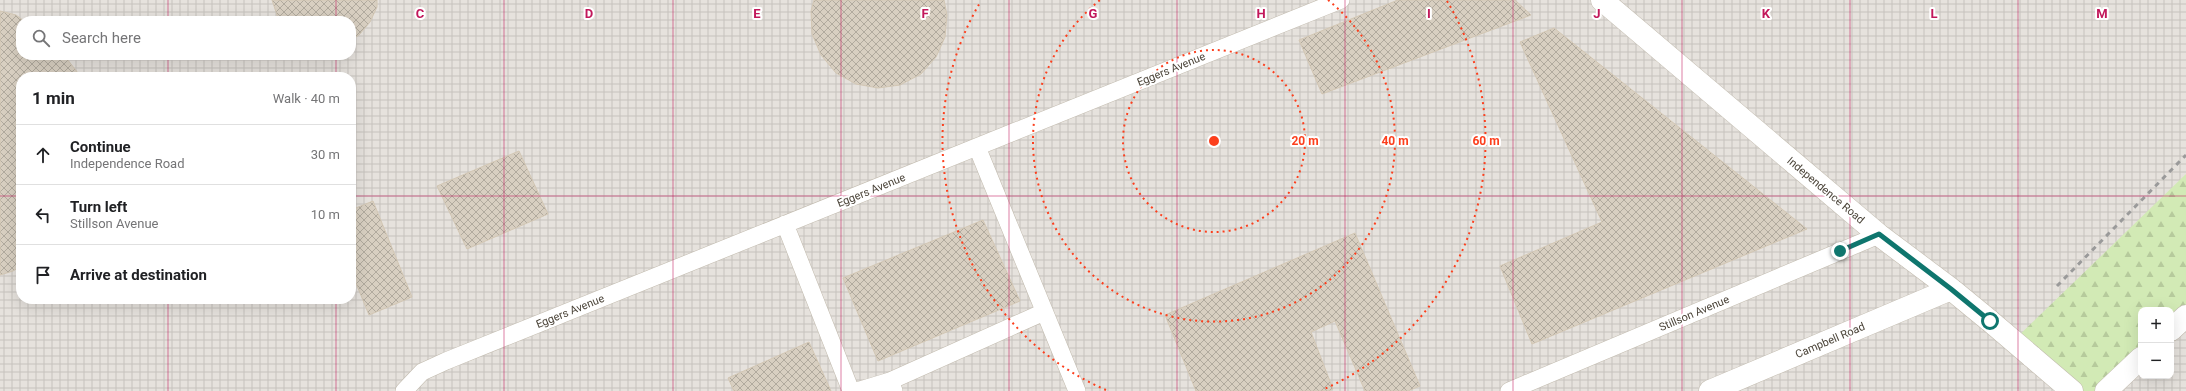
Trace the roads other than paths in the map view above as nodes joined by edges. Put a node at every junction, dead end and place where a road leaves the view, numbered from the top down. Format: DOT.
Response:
graph roads {
  1 [pos="1341,0"];
  2 [pos="1602,0"];
  3 [pos="977,147"];
  4 [pos="785,224"];
  5 [pos="1879,234"];
  6 [pos="1951,289"];
  7 [pos="1044,312"];
  8 [pos="2186,316"];
  9 [pos="2174,327"];
  10 [pos="2138,361"];
  11 [pos="892,386"];
  12 [pos="405,389"];
  13 [pos="851,391"];
  14 [pos="857,391"];
  15 [pos="1077,391"];
  16 [pos="1508,391"];
  17 [pos="1710,391"];
  18 [pos="2072,391"];
  19 [pos="2106,391"];
  1 -- 3 [label="lane, Eggers Avenue"];
  2 -- 5 [label="street, Independence Road"];
  3 -- 4 [label="lane, Eggers Avenue"];
  3 -- 7 [label="lane"];
  4 -- 12 [label="lane, Eggers Avenue"];
  4 -- 13 [label="lane"];
  5 -- 6 [label="street, Independence Road"];
  5 -- 16 [label="lane, Stillson Avenue"];
  6 -- 17 [label="street, Campbell Road"];
  6 -- 18 [label="street, Independence Road, bridge"];
  7 -- 11 [label="lane"];
  7 -- 15 [label="lane"];
  8 -- 9 [label="street"];
  10 -- 19 [label="street"];
  11 -- 14 [label="lane"];
}
